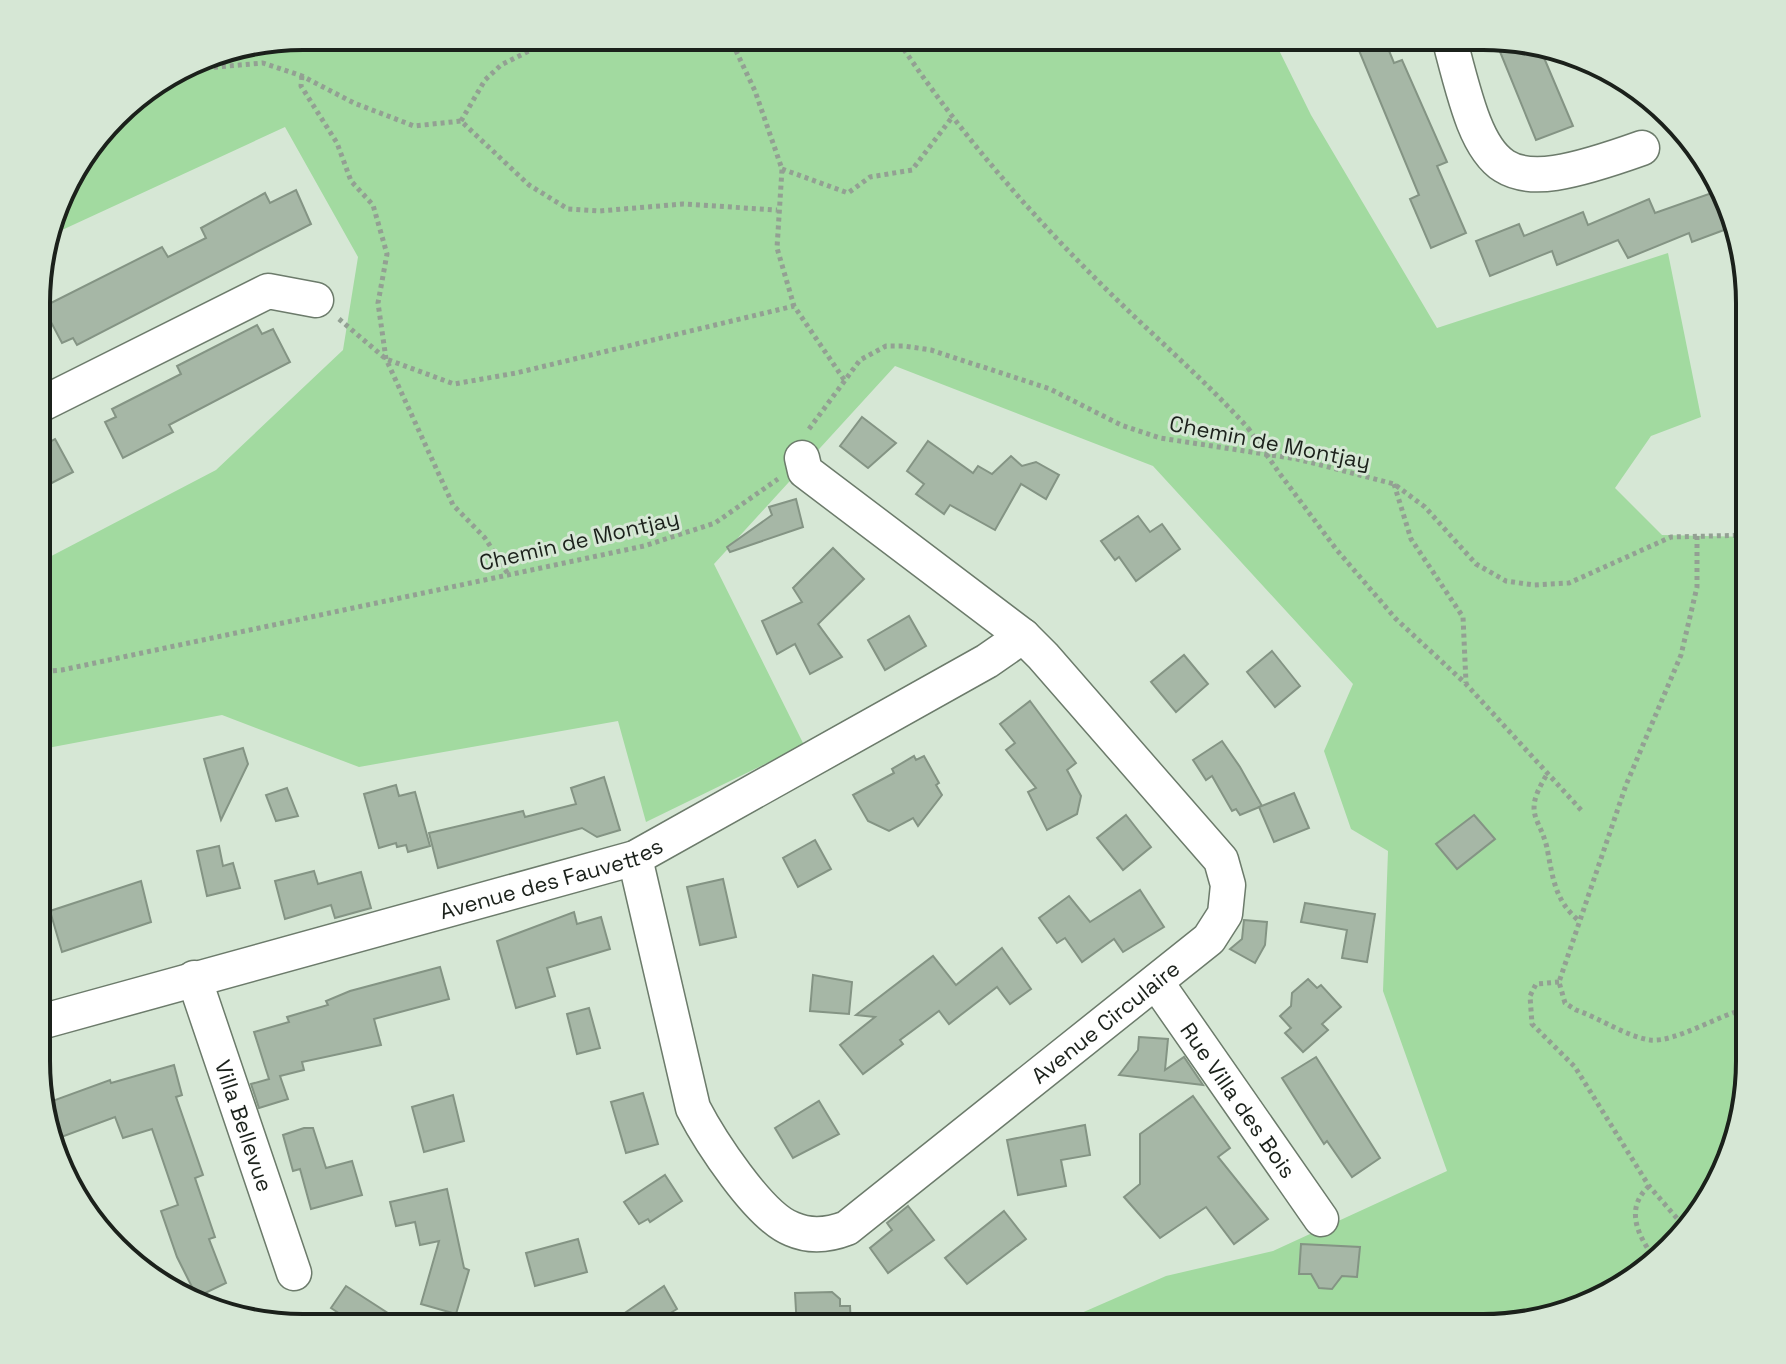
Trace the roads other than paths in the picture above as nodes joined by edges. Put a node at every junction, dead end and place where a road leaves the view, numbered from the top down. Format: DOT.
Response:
graph roads {
  1 [pos="1453,51"];
  2 [pos="1642,148"];
  3 [pos="316,300"];
  4 [pos="50,400"];
  5 [pos="802,458"];
  6 [pos="1023,636"];
  7 [pos="635,858"];
  8 [pos="194,978"];
  9 [pos="1156,982"];
  10 [pos="51,1019"];
  11 [pos="1321,1219"];
  12 [pos="294,1273"];
  1 -- 2 [label="street"];
  3 -- 4 [label="street"];
  5 -- 6 [label="street, Avenue Circulaire"];
  6 -- 7 [label="street, Avenue des Fauvettes"];
  6 -- 9 [label="street, Avenue Circulaire"];
  7 -- 8 [label="street, Avenue des Fauvettes"];
  7 -- 9 [label="street, Avenue Circulaire"];
  8 -- 10 [label="street, Avenue des Fauvettes"];
  8 -- 12 [label="street, Villa Bellevue"];
  9 -- 11 [label="street, Rue Villa des Bois"];
}
